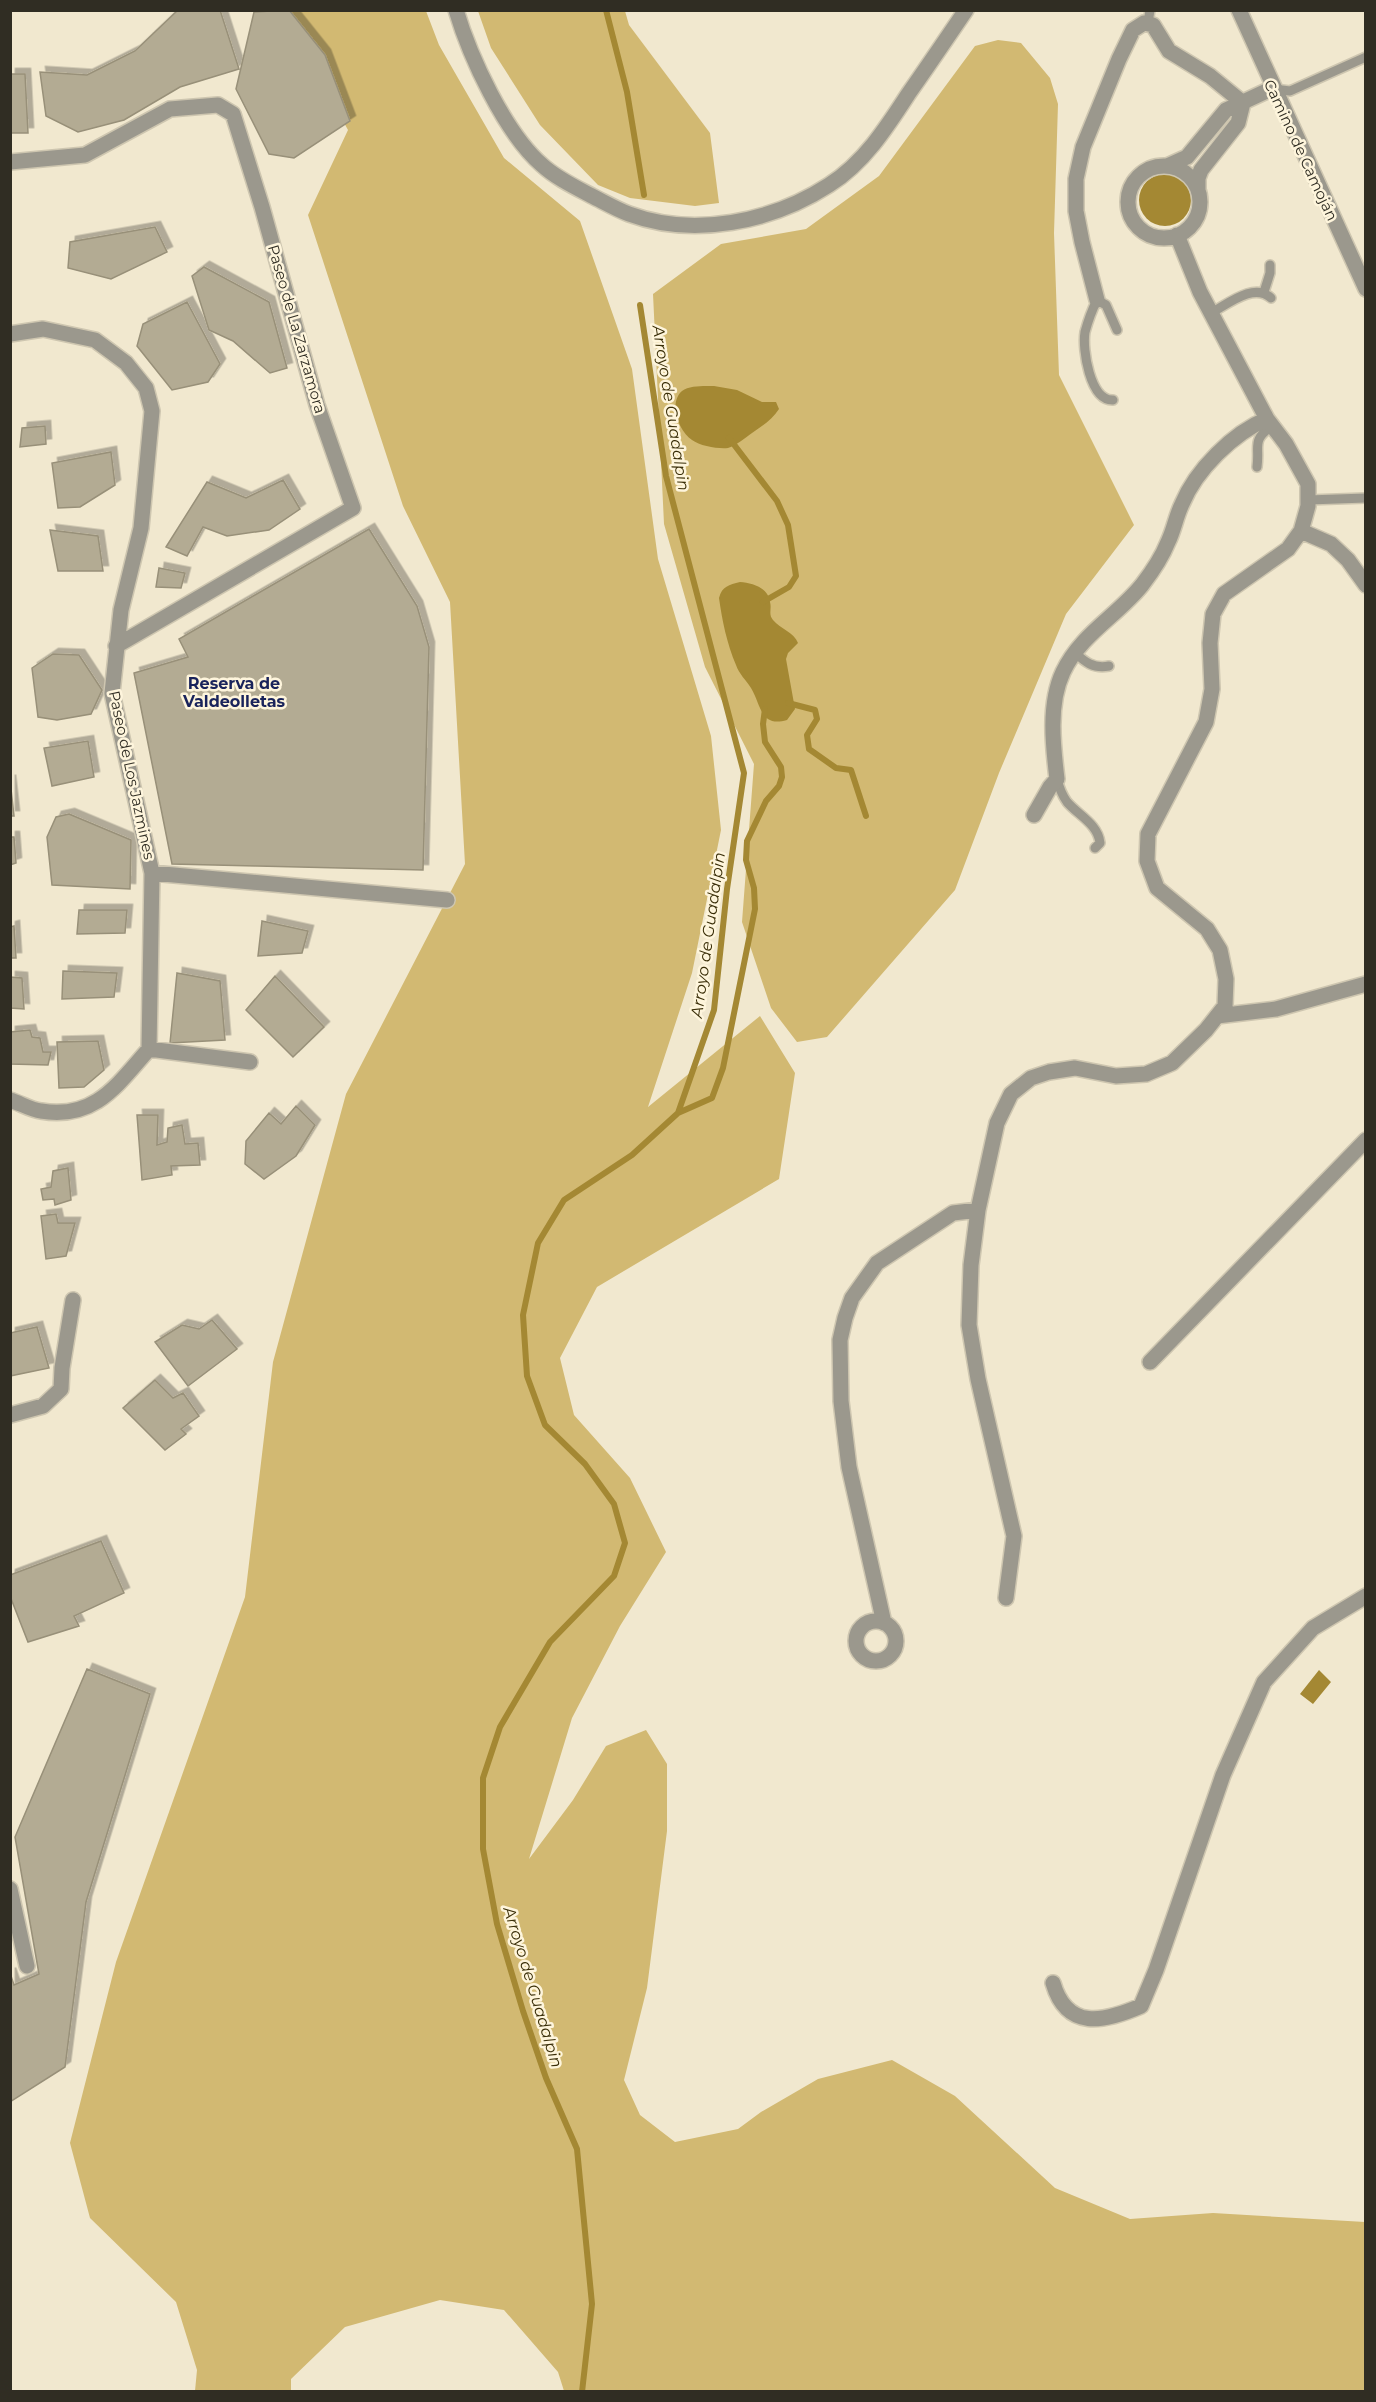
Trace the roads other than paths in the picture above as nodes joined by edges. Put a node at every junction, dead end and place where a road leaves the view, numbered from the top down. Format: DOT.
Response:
graph roads {
  1 [pos="456,10"];
  2 [pos="966,10"];
  3 [pos="1239,10"];
  4 [pos="1149,17"];
  5 [pos="1365,57"];
  6 [pos="1273,88"];
  7 [pos="1243,103"];
  8 [pos="10,162"];
  9 [pos="1167,166"];
  10 [pos="1198,189"];
  11 [pos="1178,236"];
  12 [pos="1270,265"];
  13 [pos="1365,289"];
  14 [pos="1097,300"];
  15 [pos="1211,312"];
  16 [pos="1117,330"];
  17 [pos="10,334"];
  18 [pos="1113,400"];
  19 [pos="1269,422"];
  20 [pos="1257,467"];
  21 [pos="1365,486"];
  22 [pos="1364,498"];
  23 [pos="1308,500"];
  24 [pos="1301,531"];
  25 [pos="1365,585"];
  26 [pos="116,646"];
  27 [pos="1074,652"];
  28 [pos="1109,666"];
  29 [pos="1060,772"];
  30 [pos="1034,815"];
  31 [pos="1095,848"];
  32 [pos="152,873"];
  33 [pos="447,900"];
  34 [pos="1365,984"];
  35 [pos="1217,1016"];
  36 [pos="149,1049"];
  37 [pos="250,1062"];
  38 [pos="10,1100"];
  39 [pos="1365,1140"];
  40 [pos="978,1210"];
  41 [pos="73,1300"];
  42 [pos="1150,1362"];
  43 [pos="10,1415"];
  44 [pos="1365,1596"];
  45 [pos="1006,1598"];
  46 [pos="884,1623"];
  47 [pos="10,1889"];
  48 [pos="27,1966"];
  49 [pos="1053,1983"];
  1 -- 2 [label="street"];
  3 -- 6 [label="street, Camino de Camoján"];
  4 -- 7 [label="street"];
  4 -- 14 [label="street"];
  5 -- 6 [label="lane"];
  6 -- 7 [label="street"];
  6 -- 13 [label="street, Camino de Camoján"];
  7 -- 9 [label="street"];
  7 -- 10 [label="street"];
  8 -- 26 [label="street, Paseo de La Zarzamora"];
  9 -- 10 [label="street"];
  9 -- 11 [label="street"];
  10 -- 11 [label="street"];
  11 -- 15 [label="street"];
  12 -- 15 [label="lane"];
  14 -- 16 [label="lane"];
  14 -- 18 [label="lane"];
  15 -- 19 [label="street"];
  17 -- 26 [label="street, Paseo de Los Jazmines"];
  19 -- 20 [label="lane"];
  19 -- 23 [label="street"];
  19 -- 27 [label="street"];
  21 -- 22 [label="lane"];
  22 -- 23 [label="lane"];
  23 -- 24 [label="street"];
  24 -- 25 [label="street"];
  24 -- 35 [label="street"];
  26 -- 32 [label="street, Paseo de Los Jazmines"];
  27 -- 28 [label="lane"];
  27 -- 29 [label="street"];
  29 -- 30 [label="street"];
  29 -- 31 [label="lane"];
  32 -- 33 [label="street"];
  32 -- 36 [label="street, Paseo de Los Jazmines"];
  34 -- 35 [label="street"];
  35 -- 40 [label="street"];
  36 -- 37 [label="street"];
  36 -- 38 [label="street"];
  39 -- 42 [label="street"];
  40 -- 45 [label="street"];
  40 -- 46 [label="street"];
  41 -- 43 [label="street"];
  44 -- 49 [label="street"];
  47 -- 48 [label="street"];
}
